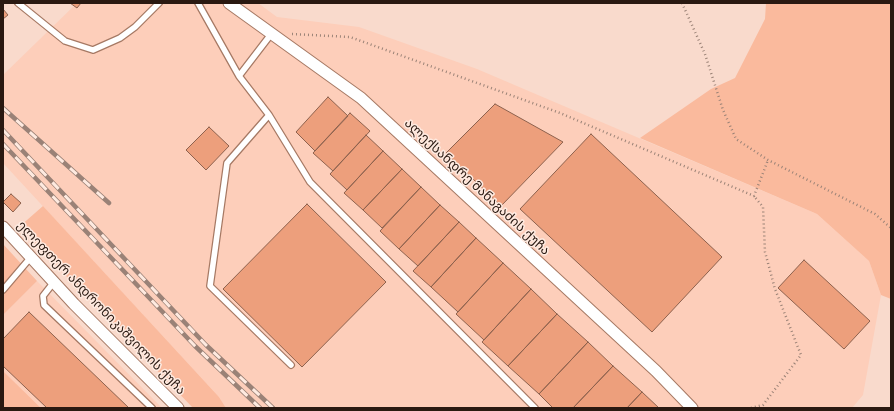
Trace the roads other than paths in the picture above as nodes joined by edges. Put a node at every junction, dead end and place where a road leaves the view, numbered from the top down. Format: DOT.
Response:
graph roads {
  1 [pos="18,3"];
  2 [pos="159,3"];
  3 [pos="198,3"];
  4 [pos="229,3"];
  5 [pos="272,33"];
  6 [pos="239,76"];
  7 [pos="269,115"];
  8 [pos="3,227"];
  9 [pos="31,257"];
  10 [pos="54,282"];
  11 [pos="3,290"];
  12 [pos="291,364"];
  13 [pos="152,408"];
  14 [pos="178,408"];
  15 [pos="535,408"];
  16 [pos="692,408"];
  1 -- 2 [label="lane"];
  3 -- 6 [label="lane"];
  4 -- 5 [label="street, ალექსანდრე მანაგაძის ქუჩა"];
  5 -- 6 [label="lane"];
  5 -- 16 [label="street, ალექსანდრე მანაგაძის ქუჩა"];
  6 -- 7 [label="lane"];
  7 -- 12 [label="lane"];
  7 -- 15 [label="lane"];
  8 -- 9 [label="street, ელეფთერ ანდრონიკაშვილის ქუჩა"];
  9 -- 10 [label="street, ელეფთერ ანდრონიკაშვილის ქუჩა"];
  9 -- 11 [label="lane"];
  10 -- 13 [label="lane"];
  10 -- 14 [label="street, ელეფთერ ანდრონიკაშვილის ქუჩა"];
}
